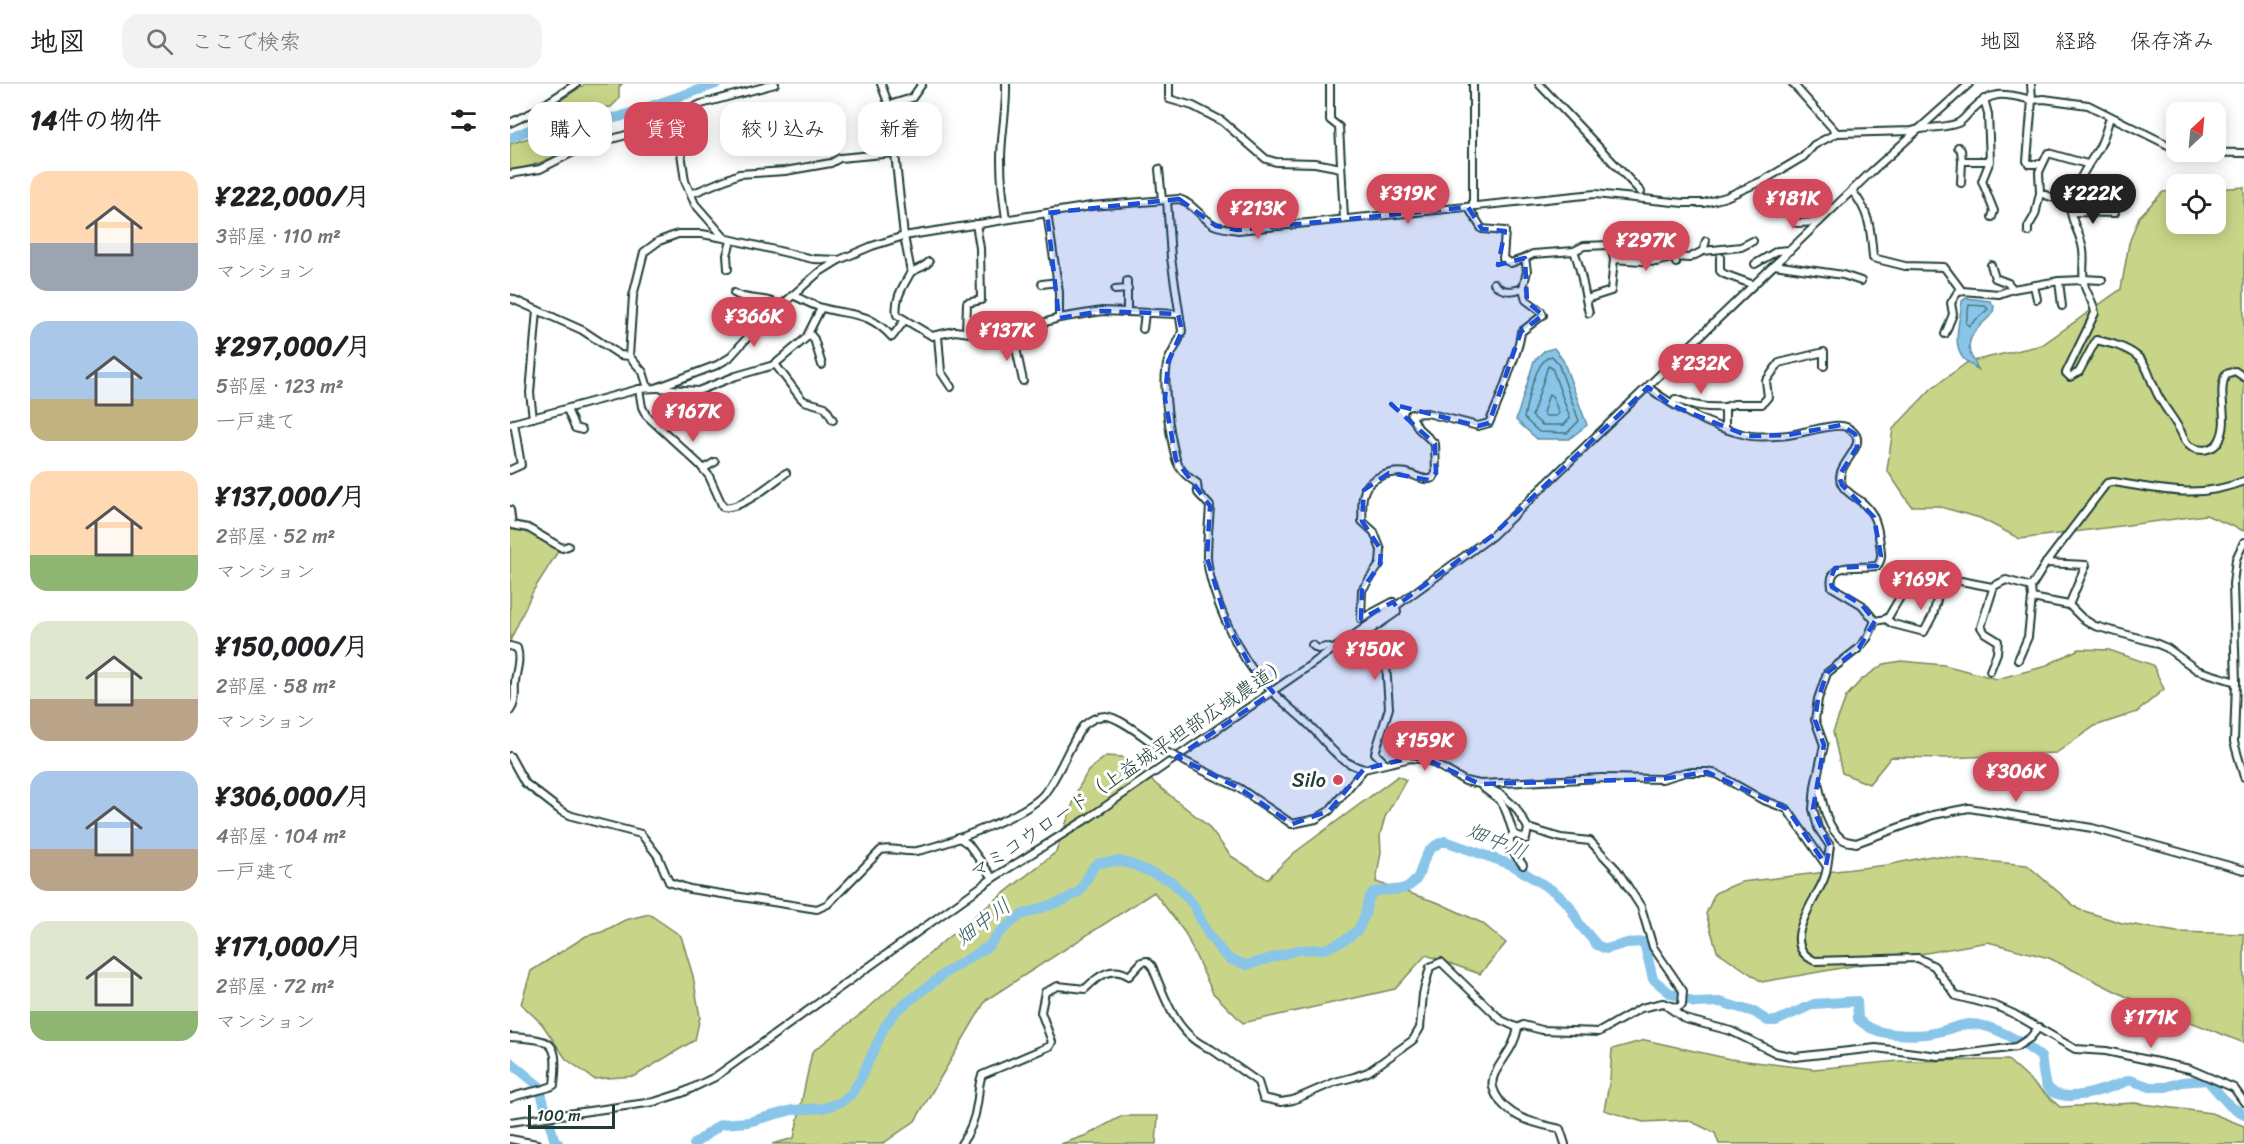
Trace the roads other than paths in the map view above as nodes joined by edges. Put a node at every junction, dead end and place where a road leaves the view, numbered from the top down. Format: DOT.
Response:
graph roads {
  1 [pos="576,84"];
  2 [pos="775,84"];
  3 [pos="881,84"];
  4 [pos="922,84"];
  5 [pos="1006,84"];
  6 [pos="1169,84"];
  7 [pos="1330,84"];
  8 [pos="1473,84"];
  9 [pos="1539,84"];
  10 [pos="1792,84"];
  11 [pos="1969,84"];
  12 [pos="2031,84"];
  13 [pos="1984,99"];
  14 [pos="2032,100"];
  15 [pos="708,102"];
  16 [pos="887,102"];
  17 [pos="898,102"];
  18 [pos="2110,117"];
  19 [pos="510,123"];
  20 [pos="1922,128"];
  21 [pos="1837,133"];
  22 [pos="624,136"];
  23 [pos="2166,144"];
  24 [pos="1958,147"];
  25 [pos="2226,153"];
  26 [pos="2244,153"];
  27 [pos="681,156"];
  28 [pos="862,156"];
  29 [pos="894,156"];
  30 [pos="1962,161"];
  31 [pos="1990,161"];
  32 [pos="2041,164"];
  33 [pos="2087,164"];
  34 [pos="1341,168"];
  35 [pos="1159,169"];
  36 [pos="510,174"];
  37 [pos="1961,183"];
  38 [pos="1852,191"];
  39 [pos="1641,192"];
  40 [pos="2040,193"];
  41 [pos="691,194"];
  42 [pos="2071,199"];
  43 [pos="1165,200"];
  44 [pos="1471,207"];
  45 [pos="2071,212"];
  46 [pos="1047,213"];
  47 [pos="2115,213"];
  48 [pos="1992,217"];
  49 [pos="1344,218"];
  50 [pos="1006,219"];
  51 [pos="1820,222"];
  52 [pos="1797,223"];
  53 [pos="976,224"];
  54 [pos="2028,232"];
  55 [pos="904,236"];
  56 [pos="724,238"];
  57 [pos="731,241"];
  58 [pos="1706,241"];
  59 [pos="1753,241"];
  60 [pos="1790,250"];
  61 [pos="1574,251"];
  62 [pos="1703,251"];
  63 [pos="1720,257"];
  64 [pos="1525,258"];
  65 [pos="1614,259"];
  66 [pos="839,260"];
  67 [pos="929,262"];
  68 [pos="1755,264"];
  69 [pos="1774,265"];
  70 [pos="1991,265"];
  71 [pos="728,269"];
  72 [pos="911,272"];
  73 [pos="2083,279"];
  74 [pos="2102,280"];
  75 [pos="1127,281"];
  76 [pos="1861,281"];
  77 [pos="2059,281"];
  78 [pos="1058,282"];
  79 [pos="1494,283"];
  80 [pos="1042,284"];
  81 [pos="1754,285"];
  82 [pos="2034,286"];
  83 [pos="1523,288"];
  84 [pos="1128,289"];
  85 [pos="2013,289"];
  86 [pos="1115,290"];
  87 [pos="1962,291"];
  88 [pos="734,293"];
  89 [pos="793,295"];
  90 [pos="510,298"];
  91 [pos="2037,298"];
  92 [pos="1586,299"];
  93 [pos="780,306"];
  94 [pos="2062,306"];
  95 [pos="821,308"];
  96 [pos="537,310"];
  97 [pos="1127,312"];
  98 [pos="1144,313"];
  99 [pos="1589,313"];
  100 [pos="1178,314"];
  101 [pos="1059,318"];
  102 [pos="905,320"];
  103 [pos="1143,329"];
  104 [pos="966,332"];
  105 [pos="809,333"];
  106 [pos="1945,334"];
  107 [pos="938,336"];
  108 [pos="1014,339"];
  109 [pos="629,356"];
  110 [pos="775,364"];
  111 [pos="822,365"];
  112 [pos="1824,366"];
  113 [pos="2244,377"];
  114 [pos="1023,381"];
  115 [pos="951,387"];
  116 [pos="1648,387"];
  117 [pos="648,388"];
  118 [pos="656,388"];
  119 [pos="639,389"];
  120 [pos="1675,399"];
  121 [pos="1725,407"];
  122 [pos="567,409"];
  123 [pos="533,418"];
  124 [pos="833,420"];
  125 [pos="512,424"];
  126 [pos="1725,428"];
  127 [pos="582,430"];
  128 [pos="715,462"];
  129 [pos="703,469"];
  130 [pos="510,470"];
  131 [pos="786,473"];
  132 [pos="2244,481"];
  133 [pos="510,510"];
  134 [pos="2244,542"];
  135 [pos="568,546"];
  136 [pos="2046,562"];
  137 [pos="1943,577"];
  138 [pos="1994,586"];
  139 [pos="2031,587"];
  140 [pos="2032,598"];
  141 [pos="2069,605"];
  142 [pos="1396,606"];
  143 [pos="1886,619"];
  144 [pos="1875,621"];
  145 [pos="1365,634"];
  146 [pos="510,645"];
  147 [pos="1312,645"];
  148 [pos="1333,650"];
  149 [pos="2018,660"];
  150 [pos="1990,671"];
  151 [pos="2236,682"];
  152 [pos="1272,692"];
  153 [pos="510,711"];
  154 [pos="510,756"];
  155 [pos="1385,763"];
  156 [pos="1364,769"];
  157 [pos="2244,777"];
  158 [pos="1817,779"];
  159 [pos="1480,784"];
  160 [pos="1528,828"];
  161 [pos="1514,834"];
  162 [pos="958,837"];
  163 [pos="1522,865"];
  164 [pos="1826,865"];
  165 [pos="2244,870"];
  166 [pos="993,878"];
  167 [pos="1663,1003"];
  168 [pos="2039,1027"];
  169 [pos="1518,1028"];
  170 [pos="510,1037"];
  171 [pos="510,1098"];
  172 [pos="2244,1102"];
  173 [pos="510,1122"];
  174 [pos="510,1139"];
  175 [pos="537,1144"];
  176 [pos="961,1144"];
  177 [pos="1565,1144"];
  1 -- 19 [label="street"];
  2 -- 15 [label="street"];
  3 -- 16 [label="street"];
  4 -- 17 [label="street"];
  5 -- 50 [label="street"];
  6 -- 34 [label="street"];
  7 -- 34 [label="street"];
  8 -- 44 [label="street"];
  9 -- 39 [label="street"];
  10 -- 21 [label="street"];
  11 -- 20 [label="street, マミコウロード（上益城平坦部広域農道）"];
  12 -- 14 [label="street"];
  13 -- 14 [label="street"];
  13 -- 20 [label="street"];
  13 -- 31 [label="street"];
  14 -- 18 [label="street"];
  14 -- 32 [label="street"];
  18 -- 23 [label="street"];
  18 -- 33 [label="street"];
  20 -- 21 [label="street"];
  20 -- 38 [label="street, マミコウロード（上益城平坦部広域農道）"];
  21 -- 44 [label="street"];
  22 -- 36 [label="street"];
  24 -- 30 [label="street"];
  25 -- 26 [label="street"];
  27 -- 41 [label="street"];
  28 -- 41 [label="street"];
  29 -- 55 [label="street"];
  30 -- 31 [label="street"];
  30 -- 37 [label="street"];
  31 -- 48 [label="street"];
  32 -- 33 [label="street"];
  32 -- 40 [label="street"];
  33 -- 42 [label="street"];
  34 -- 49 [label="street"];
  35 -- 43 [label="street"];
  38 -- 51 [label="street, マミコウロード（上益城平坦部広域農道）"];
  38 -- 87 [label="street"];
  40 -- 42 [label="street"];
  40 -- 54 [label="street"];
  41 -- 56 [label="street"];
  42 -- 45 [label="street"];
  43 -- 46 [label="street"];
  43 -- 49 [label="street"];
  43 -- 100 [label="street"];
  44 -- 49 [label="street"];
  44 -- 64 [label="street"];
  45 -- 47 [label="street"];
  45 -- 73 [label="street"];
  46 -- 50 [label="street"];
  46 -- 78 [label="street"];
  50 -- 53 [label="street"];
  51 -- 52 [label="street"];
  51 -- 60 [label="street, マミコウロード（上益城平坦部広域農道）"];
  53 -- 55 [label="street"];
  53 -- 104 [label="street"];
  55 -- 66 [label="street"];
  55 -- 72 [label="street"];
  56 -- 57 [label="street"];
  56 -- 109 [label="street"];
  57 -- 66 [label="street"];
  57 -- 71 [label="street"];
  58 -- 62 [label="street"];
  59 -- 62 [label="street"];
  60 -- 68 [label="street"];
  60 -- 69 [label="street, マミコウロード（上益城平坦部広域農道）"];
  61 -- 64 [label="street"];
  61 -- 65 [label="street"];
  61 -- 92 [label="street"];
  62 -- 65 [label="street"];
  63 -- 81 [label="street"];
  64 -- 83 [label="street"];
  65 -- 92 [label="street"];
  66 -- 89 [label="street"];
  67 -- 72 [label="street"];
  69 -- 76 [label="street"];
  69 -- 81 [label="street, マミコウロード（上益城平坦部広域農道）"];
  70 -- 85 [label="street"];
  72 -- 102 [label="street"];
  73 -- 74 [label="street"];
  73 -- 77 [label="street"];
  73 -- 113 [label="street"];
  75 -- 84 [label="street"];
  77 -- 82 [label="street"];
  77 -- 94 [label="street"];
  78 -- 80 [label="street"];
  78 -- 101 [label="street"];
  79 -- 83 [label="street"];
  81 -- 116 [label="street, マミコウロード（上益城平坦部広域農道）"];
  82 -- 85 [label="street"];
  82 -- 91 [label="street"];
  83 -- 142 [label="street"];
  84 -- 86 [label="street"];
  84 -- 97 [label="street"];
  85 -- 87 [label="street"];
  87 -- 106 [label="street"];
  88 -- 93 [label="street"];
  89 -- 93 [label="street"];
  89 -- 95 [label="street"];
  90 -- 96 [label="street"];
  92 -- 99 [label="street"];
  93 -- 118 [label="street"];
  95 -- 102 [label="street"];
  95 -- 105 [label="street"];
  96 -- 109 [label="street"];
  96 -- 123 [label="street"];
  97 -- 98 [label="street"];
  97 -- 101 [label="street"];
  98 -- 100 [label="street"];
  98 -- 103 [label="street"];
  100 -- 152 [label="street"];
  101 -- 108 [label="street"];
  102 -- 107 [label="street"];
  104 -- 107 [label="street"];
  104 -- 108 [label="street"];
  105 -- 110 [label="street"];
  105 -- 111 [label="street"];
  107 -- 115 [label="street"];
  108 -- 114 [label="street"];
  109 -- 117 [label="street"];
  110 -- 118 [label="street"];
  110 -- 124 [label="street"];
  112 -- 121 [label="street"];
  116 -- 126 [label="street"];
  116 -- 142 [label="street, マミコウロード（上益城平坦部広域農道）"];
  117 -- 118 [label="street"];
  117 -- 119 [label="street"];
  119 -- 122 [label="street"];
  119 -- 129 [label="street"];
  120 -- 121 [label="street"];
  121 -- 126 [label="street"];
  122 -- 123 [label="street"];
  122 -- 127 [label="street"];
  123 -- 125 [label="street"];
  125 -- 130 [label="street"];
  126 -- 144 [label="street"];
  128 -- 129 [label="street"];
  129 -- 131 [label="street"];
  132 -- 136 [label="street"];
  133 -- 135 [label="street"];
  134 -- 151 [label="street"];
  136 -- 139 [label="street"];
  136 -- 141 [label="street"];
  137 -- 138 [label="street"];
  137 -- 143 [label="street"];
  137 -- 143 [label="street"];
  138 -- 139 [label="street"];
  138 -- 150 [label="street"];
  139 -- 140 [label="street"];
  140 -- 141 [label="street"];
  140 -- 149 [label="street"];
  141 -- 151 [label="street"];
  142 -- 145 [label="street"];
  142 -- 148 [label="street, マミコウロード（上益城平坦部広域農道）"];
  143 -- 144 [label="street"];
  144 -- 158 [label="street"];
  145 -- 148 [label="street"];
  145 -- 155 [label="street"];
  146 -- 153 [label="street"];
  147 -- 148 [label="street"];
  148 -- 152 [label="street, マミコウロード（上益城平坦部広域農道）"];
  151 -- 157 [label="street"];
  152 -- 156 [label="street"];
  152 -- 166 [label="street, マミコウロード（上益城平坦部広域農道）"];
  154 -- 162 [label="street"];
  155 -- 156 [label="street"];
  155 -- 159 [label="street"];
  156 -- 162 [label="street, bridge"];
  158 -- 164 [label="street"];
  158 -- 165 [label="street"];
  159 -- 160 [label="street"];
  159 -- 161 [label="street"];
  159 -- 164 [label="street"];
  160 -- 161 [label="street"];
  160 -- 167 [label="street"];
  161 -- 163 [label="street"];
  162 -- 166 [label="street"];
  164 -- 168 [label="street"];
  166 -- 173 [label="street, マミコウロード（上益城平坦部広域農道）"];
  167 -- 168 [label="street"];
  167 -- 169 [label="street"];
  168 -- 172 [label="street"];
  169 -- 176 [label="street"];
  169 -- 177 [label="street"];
  170 -- 171 [label="street"];
  174 -- 175 [label="street"];
}
